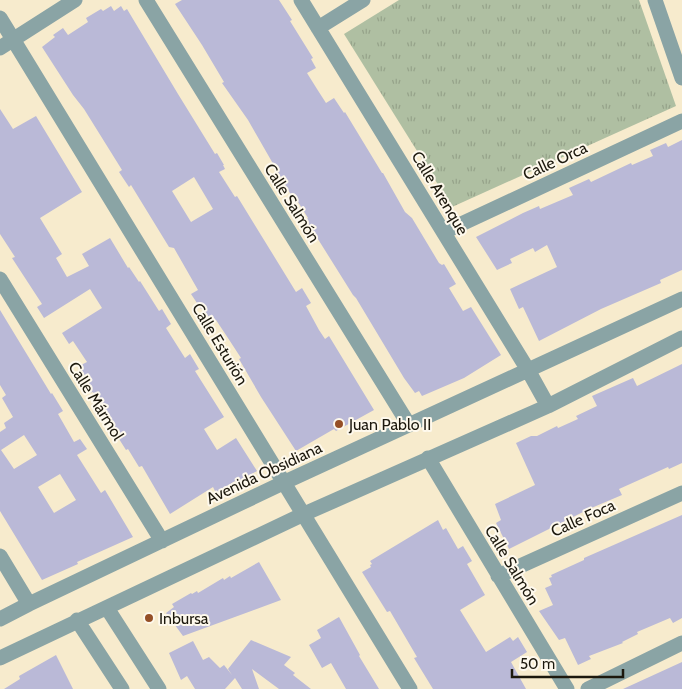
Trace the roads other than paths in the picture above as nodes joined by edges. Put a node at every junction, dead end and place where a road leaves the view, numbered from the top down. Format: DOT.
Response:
graph roads {
  1 [pos="75,0"];
  2 [pos="146,0"];
  3 [pos="301,0"];
  4 [pos="364,0"];
  5 [pos="655,0"];
  6 [pos="0,18"];
  7 [pos="318,28"];
  8 [pos="13,39"];
  9 [pos="0,48"];
  10 [pos="682,78"];
  11 [pos="682,121"];
  12 [pos="444,232"];
  13 [pos="0,280"];
  14 [pos="682,299"];
  15 [pos="682,338"];
  16 [pos="528,370"];
  17 [pos="548,406"];
  18 [pos="409,425"];
  19 [pos="428,458"];
  20 [pos="285,482"];
  21 [pos="682,493"];
  22 [pos="304,514"];
  23 [pos="162,541"];
  24 [pos="0,556"];
  25 [pos="498,576"];
  26 [pos="29,604"];
  27 [pos="107,608"];
  28 [pos="0,619"];
  29 [pos="77,620"];
  30 [pos="682,643"];
  31 [pos="0,658"];
  32 [pos="122,689"];
  33 [pos="159,689"];
  34 [pos="410,689"];
  35 [pos="567,689"];
  36 [pos="588,689"];
  1 -- 8 [label="street"];
  2 -- 18 [label="street, Calle Salmón"];
  3 -- 7 [label="street, Calle Arenque"];
  4 -- 7 [label="street"];
  5 -- 10 [label="street"];
  6 -- 8 [label="street, Calle Esturión"];
  7 -- 12 [label="street, Calle Arenque"];
  8 -- 9 [label="street"];
  8 -- 20 [label="street, Calle Esturión"];
  11 -- 12 [label="street, Calle Orca"];
  12 -- 16 [label="street, Calle Arenque"];
  13 -- 23 [label="street, Calle Mármol"];
  14 -- 16 [label="street, Avenida Obsidiana"];
  15 -- 17 [label="street"];
  16 -- 17 [label="street, Calle Arenque"];
  16 -- 18 [label="street, Avenida Obsidiana"];
  17 -- 19 [label="street"];
  18 -- 20 [label="street, Avenida Obsidiana"];
  19 -- 22 [label="street"];
  19 -- 25 [label="street, Calle Salmón"];
  20 -- 22 [label="street, Calle Esturión"];
  20 -- 23 [label="street, Avenida Obsidiana"];
  21 -- 25 [label="street, Calle Foca"];
  22 -- 27 [label="street"];
  22 -- 34 [label="street, Calle Esturión"];
  23 -- 26 [label="street, Avenida Obsidiana"];
  24 -- 26 [label="street"];
  25 -- 35 [label="street, Calle Salmón"];
  26 -- 28 [label="street, Avenida Obsidiana"];
  27 -- 29 [label="street"];
  27 -- 33 [label="street"];
  29 -- 31 [label="street"];
  29 -- 32 [label="street"];
  30 -- 36 [label="street"];
}
